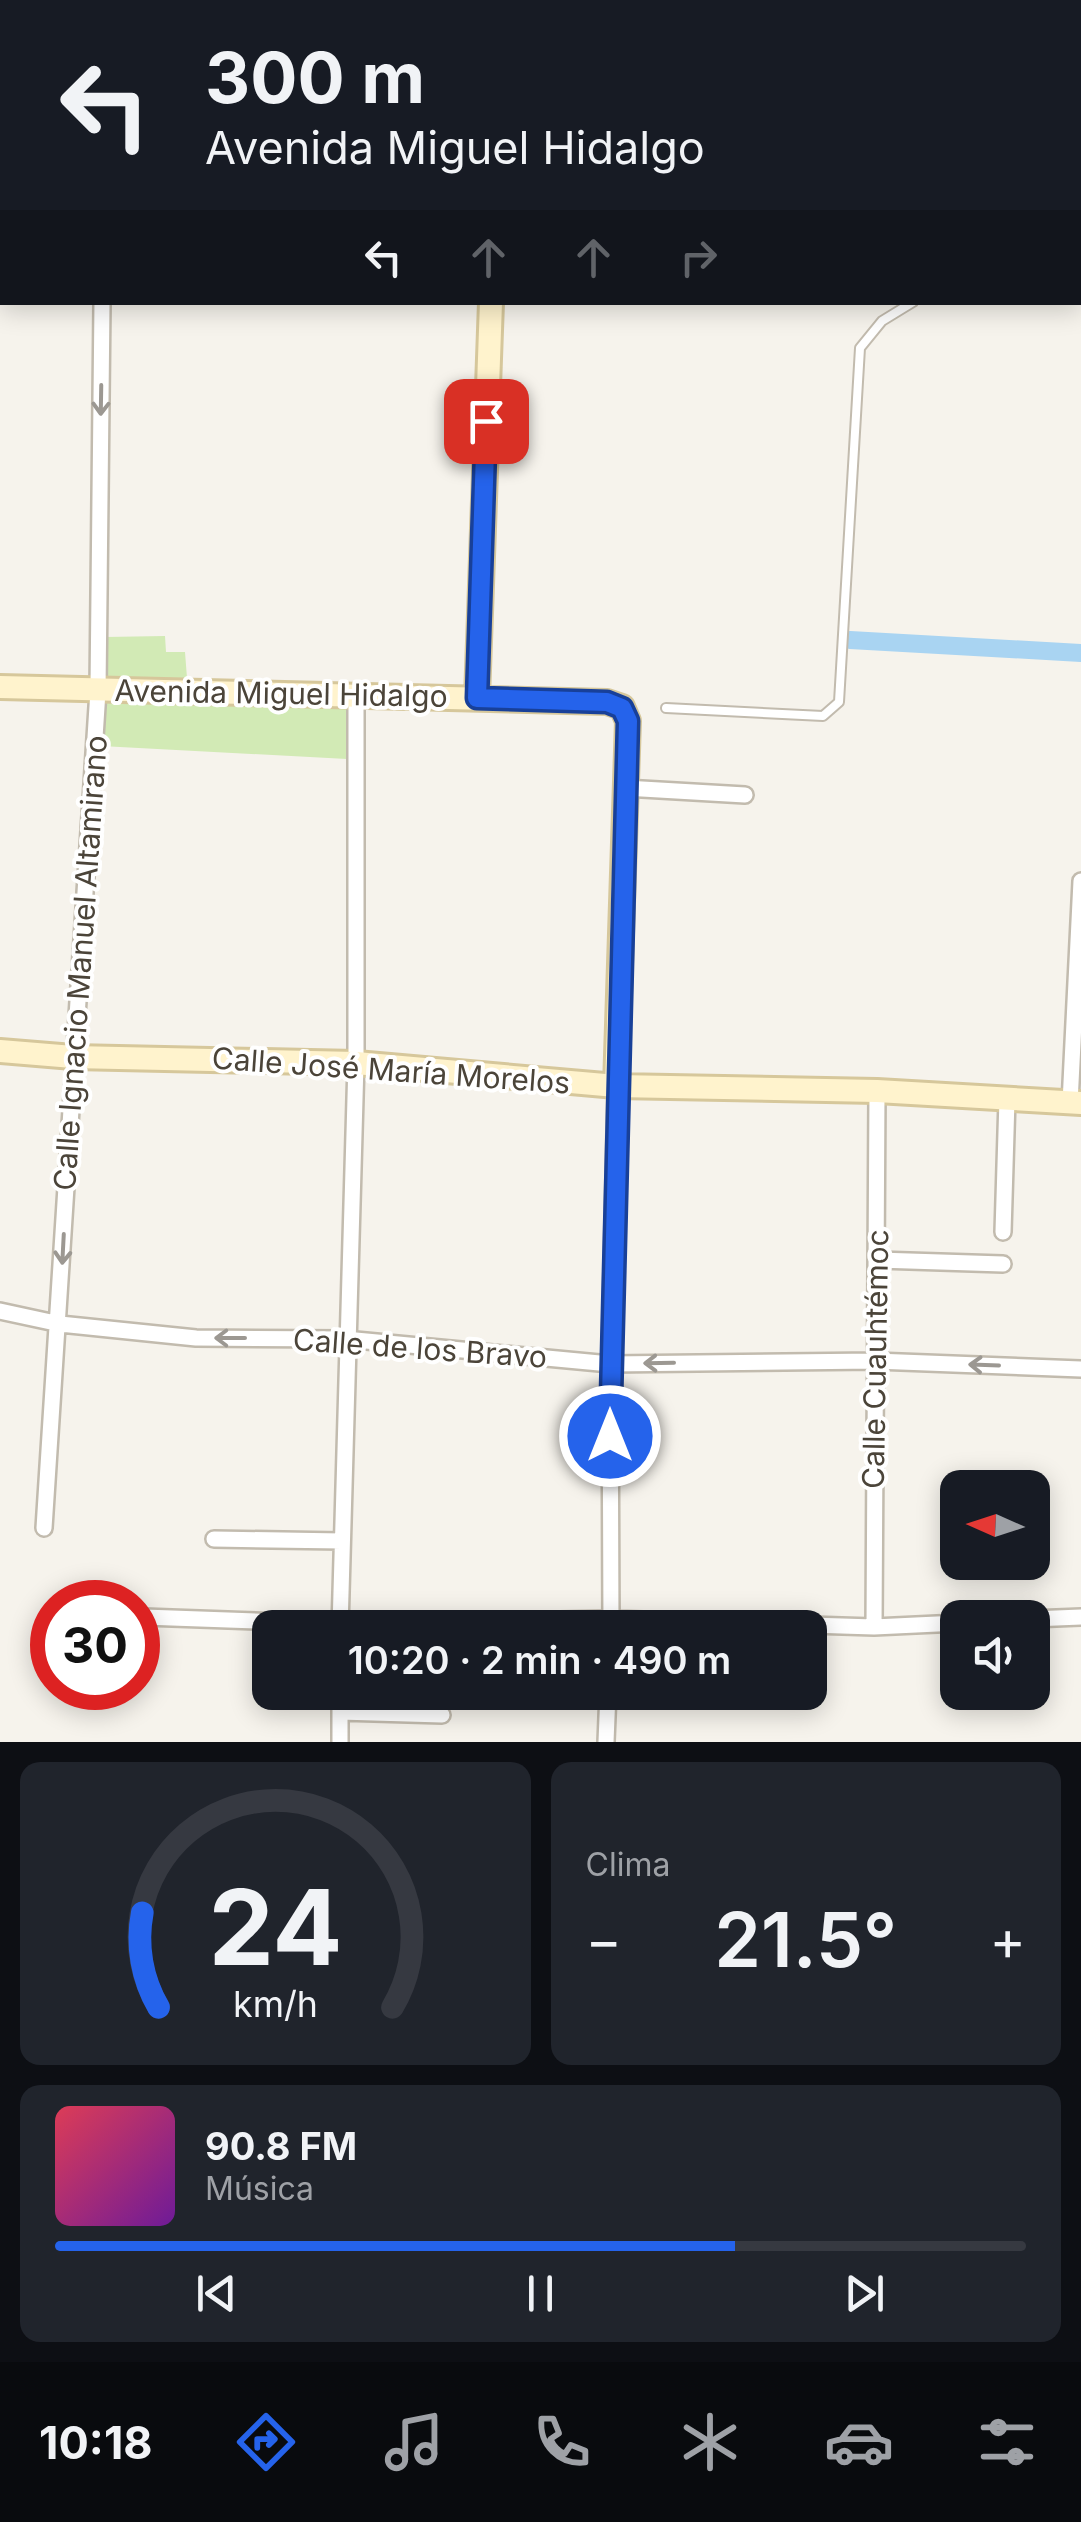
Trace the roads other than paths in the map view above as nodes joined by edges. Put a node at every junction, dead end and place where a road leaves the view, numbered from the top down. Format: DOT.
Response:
graph roads {
  1 [pos="102,305"];
  2 [pos="490,305"];
  3 [pos="908,305"];
  4 [pos="0,686"];
  5 [pos="98,690"];
  6 [pos="356,693"];
  7 [pos="477,698"];
  8 [pos="666,708"];
  9 [pos="625,788"];
  10 [pos="745,795"];
  11 [pos="1081,881"];
  12 [pos="0,1051"];
  13 [pos="73,1057"];
  14 [pos="356,1063"];
  15 [pos="616,1086"];
  16 [pos="877,1091"];
  17 [pos="1008,1099"];
  18 [pos="1076,1103"];
  19 [pos="1002,1232"];
  20 [pos="878,1260"];
  21 [pos="1003,1264"];
  22 [pos="0,1311"];
  23 [pos="60,1324"];
  24 [pos="346,1339"];
  25 [pos="875,1361"];
  26 [pos="610,1364"];
  27 [pos="1081,1369"];
  28 [pos="44,1528"];
  29 [pos="214,1539"];
  30 [pos="342,1541"];
  31 [pos="340,1610"];
  32 [pos="611,1610"];
  33 [pos="1081,1616"];
  34 [pos="160,1617"];
  35 [pos="1050,1618"];
  36 [pos="252,1622"];
  37 [pos="940,1624"];
  38 [pos="827,1627"];
  39 [pos="874,1628"];
  40 [pos="607,1710"];
  41 [pos="340,1712"];
  42 [pos="442,1715"];
  43 [pos="340,1742"];
  44 [pos="606,1742"];
  1 -- 5 [label="street, Calle Ignacio Manuel Altamirano, one-way"];
  2 -- 7 [label="street"];
  3 -- 8 [label="lane"];
  4 -- 5 [label="street, Avenida Miguel Hidalgo"];
  5 -- 6 [label="street, Avenida Miguel Hidalgo"];
  5 -- 13 [label="street, Calle Ignacio Manuel Altamirano"];
  6 -- 7 [label="street, Avenida Miguel Hidalgo"];
  6 -- 14 [label="street"];
  7 -- 9 [label="street, Avenida Miguel Hidalgo"];
  9 -- 10 [label="street"];
  9 -- 15 [label="street"];
  11 -- 18 [label="street"];
  12 -- 13 [label="street, Calle José María Morelos"];
  13 -- 14 [label="street, Calle José María Morelos"];
  13 -- 23 [label="street, Calle Ignacio Manuel Altamirano, one-way"];
  14 -- 15 [label="street, Calle José María Morelos"];
  14 -- 24 [label="street"];
  15 -- 16 [label="street, Calle José María Morelos"];
  15 -- 26 [label="street"];
  16 -- 17 [label="street, Calle José María Morelos"];
  16 -- 20 [label="street, Calle Cuauhtémoc"];
  17 -- 18 [label="street, Calle José María Morelos"];
  17 -- 19 [label="street"];
  20 -- 21 [label="street"];
  20 -- 25 [label="street, Calle Cuauhtémoc"];
  22 -- 23 [label="street, Calle de los Bravo"];
  24 -- 23 [label="street, Calle de los Bravo, one-way"];
  23 -- 28 [label="street, Calle Ignacio Manuel Altamirano"];
  24 -- 26 [label="street, Calle de los Bravo"];
  24 -- 30 [label="street"];
  25 -- 26 [label="street, Calle de los Bravo, one-way"];
  27 -- 25 [label="street, Calle de los Bravo, one-way"];
  25 -- 39 [label="street, Calle Cuauhtémoc"];
  26 -- 32 [label="street"];
  29 -- 30 [label="street"];
  30 -- 31 [label="street"];
  33 -- 35 [label="street"];
  34 -- 36 [label="street"];
  37 -- 39 [label="street"];
  38 -- 39 [label="street"];
  40 -- 44 [label="street"];
  41 -- 42 [label="street"];
  41 -- 43 [label="street"];
}
